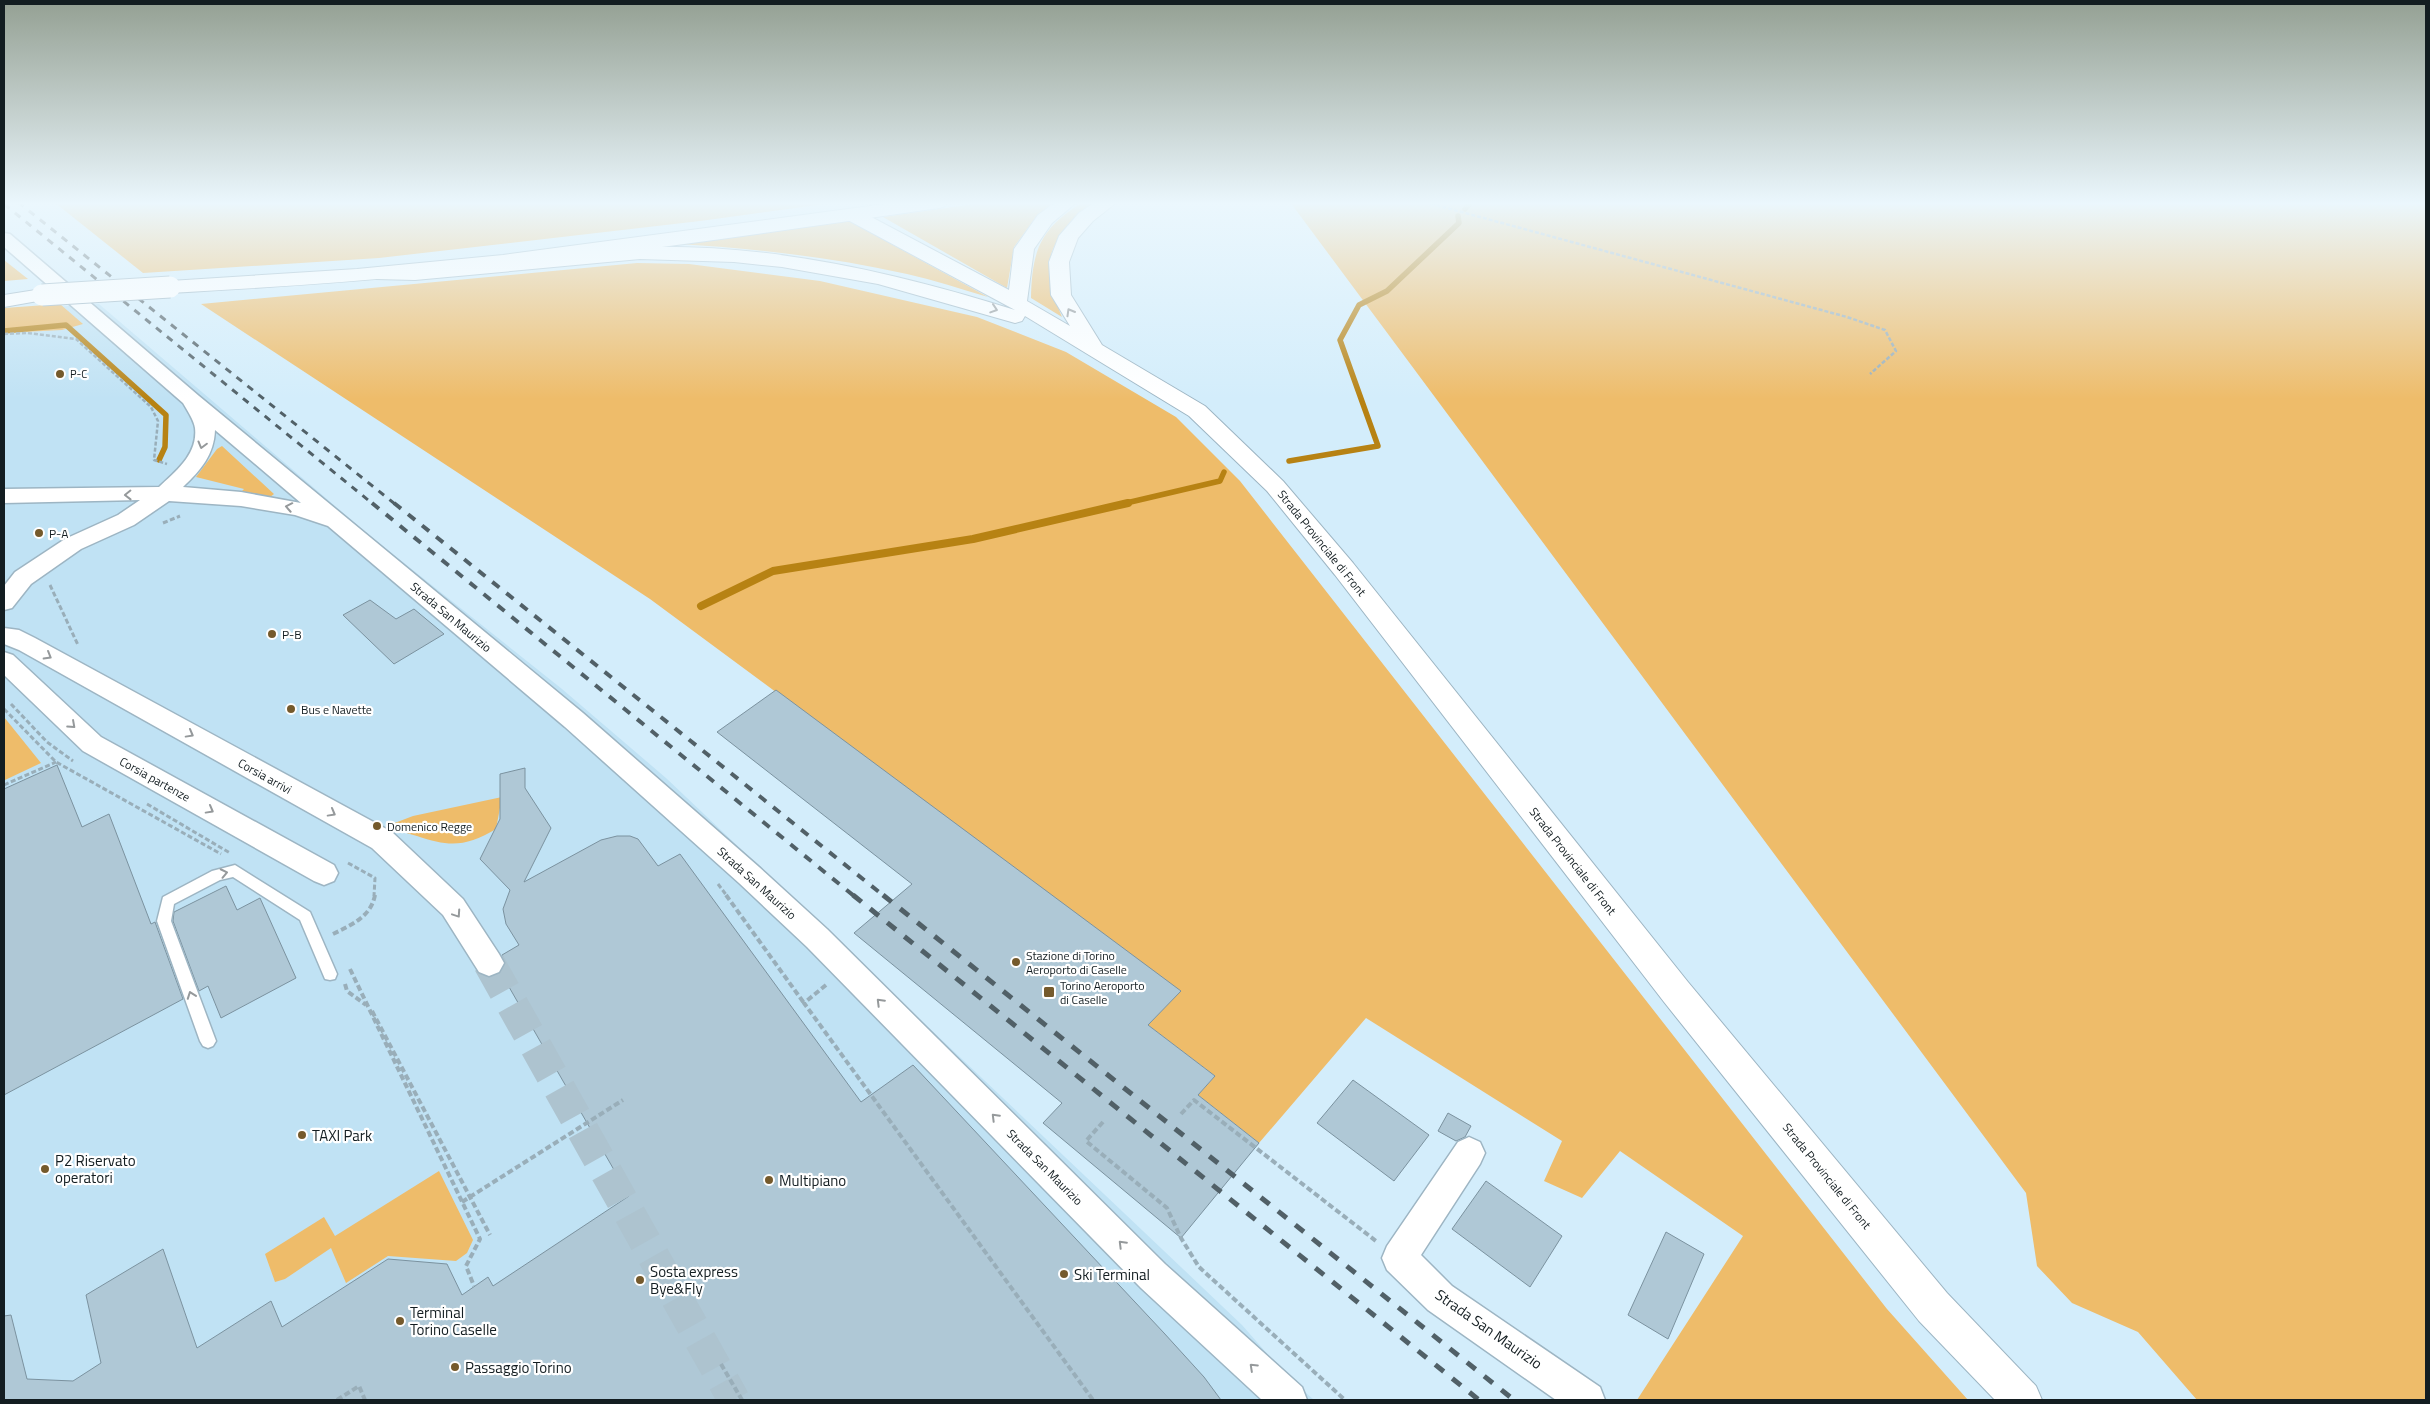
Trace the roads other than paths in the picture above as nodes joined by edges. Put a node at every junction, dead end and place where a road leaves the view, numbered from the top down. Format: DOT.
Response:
graph roads {
  1 [pos="39,268"];
  2 [pos="425,268"];
  3 [pos="503,268"];
  4 [pos="815,268"];
  5 [pos="952,268"];
  6 [pos="1022,268"];
  7 [pos="1059,268"];
  8 [pos="357,275"];
  9 [pos="4,296"];
  10 [pos="42,296"];
  11 [pos="4,301"];
  12 [pos="1017,303"];
  13 [pos="1098,352"];
  14 [pos="192,400"];
  15 [pos="164,494"];
  16 [pos="4,496"];
  17 [pos="231,497"];
  18 [pos="350,531"];
  19 [pos="73,544"];
  20 [pos="13,575"];
  21 [pos="4,602"];
  22 [pos="4,636"];
  23 [pos="4,661"];
  24 [pos="324,873"];
  25 [pos="489,962"];
  26 [pos="336,975"];
  27 [pos="208,1041"];
  28 [pos="1469,1153"];
  29 [pos="1289,1400"];
  30 [pos="1588,1400"];
  31 [pos="2022,1400"];
  1 -- 14 [label="street, Strada San Maurizio"];
  2 -- 8 [label="main road"];
  8 -- 3 [label="main road, one-way"];
  4 -- 13 [label="main road, one-way"];
  5 -- 12 [label="main road"];
  6 -- 12 [label="main road"];
  13 -- 7 [label="main road, one-way"];
  8 -- 10 [label="main road, bridge"];
  9 -- 10 [label="main road"];
  10 -- 11 [label="main road"];
  12 -- 13 [label="main road"];
  13 -- 31 [label="main road, Strada Provinciale di Front"];
  14 -- 15 [label="street, one-way"];
  14 -- 18 [label="street, Strada San Maurizio"];
  15 -- 16 [label="street, one-way"];
  15 -- 17 [label="street"];
  15 -- 19 [label="street"];
  18 -- 17 [label="street, one-way"];
  17 -- 19 [label="street"];
  29 -- 18 [label="street, Strada San Maurizio, one-way"];
  19 -- 20 [label="street"];
  20 -- 21 [label="street"];
  22 -- 25 [label="street, Corsia arrivi, one-way"];
  23 -- 24 [label="street, Corsia partenze, one-way"];
  27 -- 26 [label="lane, one-way"];
  28 -- 30 [label="street, Strada San Maurizio"];
}
